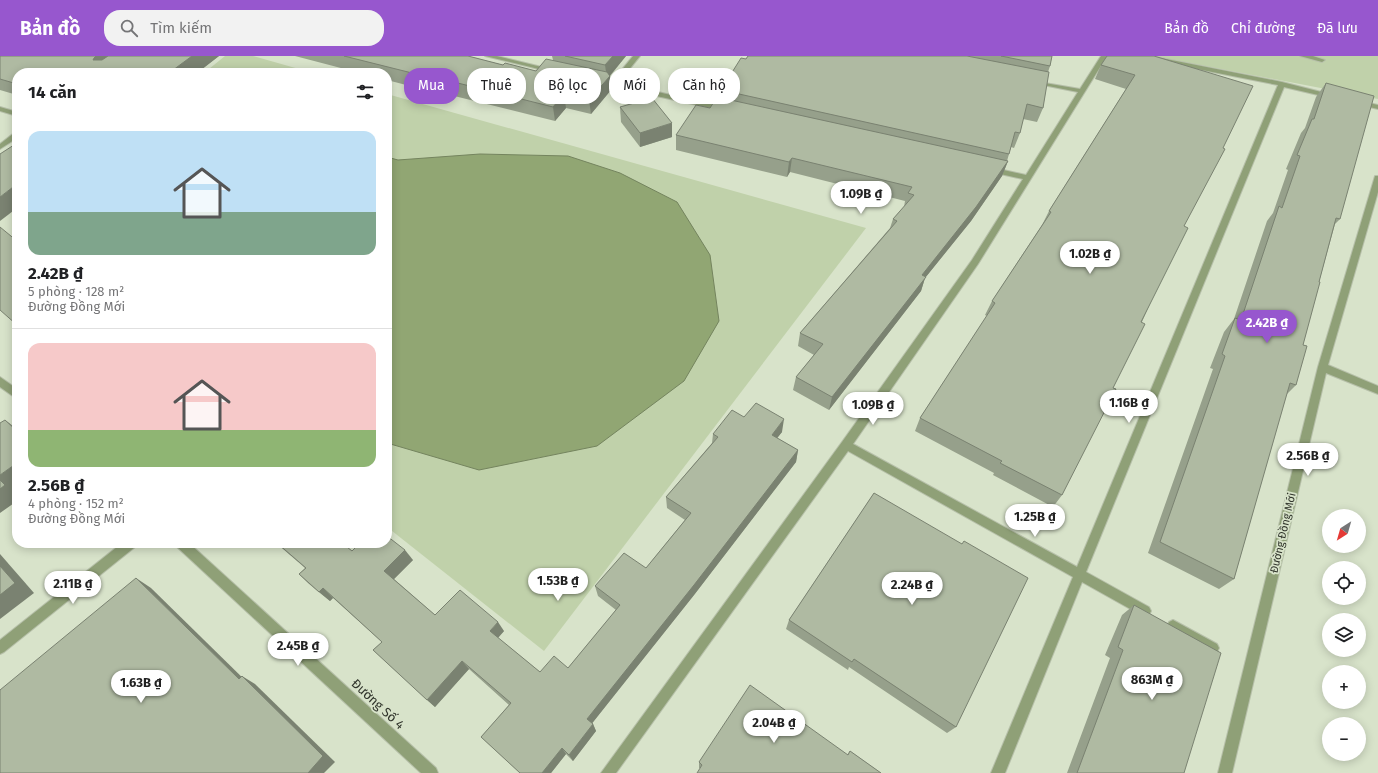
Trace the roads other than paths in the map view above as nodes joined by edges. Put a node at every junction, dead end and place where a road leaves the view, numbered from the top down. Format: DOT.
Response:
graph roads {
  1 [pos="488,56"];
  2 [pos="637,56"];
  3 [pos="1104,56"];
  4 [pos="1141,56"];
  5 [pos="1303,56"];
  6 [pos="1162,58"];
  7 [pos="1322,60"];
  8 [pos="540,68"];
  9 [pos="627,68"];
  10 [pos="1030,81"];
  11 [pos="1282,84"];
  12 [pos="1082,91"];
  13 [pos="660,94"];
  14 [pos="1340,98"];
  15 [pos="1354,101"];
  16 [pos="1378,107"];
  17 [pos="0,109"];
  18 [pos="729,110"];
  19 [pos="12,113"];
  20 [pos="12,139"];
  21 [pos="0,147"];
  22 [pos="982,168"];
  23 [pos="1028,178"];
  24 [pos="1378,178"];
  25 [pos="1323,368"];
  26 [pos="0,381"];
  27 [pos="1378,390"];
  28 [pos="12,392"];
  29 [pos="846,445"];
  30 [pos="125,548"];
  31 [pos="186,548"];
  32 [pos="1079,576"];
  33 [pos="1153,616"];
  34 [pos="1166,623"];
  35 [pos="0,648"];
  36 [pos="1213,648"];
  37 [pos="431,773"];
  38 [pos="608,773"];
  39 [pos="998,773"];
  40 [pos="1225,773"];
  1 -- 8 [label="street"];
  2 -- 9 [label="street"];
  3 -- 12 [label="street"];
  4 -- 6 [label="street"];
  5 -- 7 [label="street"];
  6 -- 11 [label="street"];
  10 -- 12 [label="street"];
  11 -- 14 [label="street"];
  11 -- 32 [label="street"];
  12 -- 23 [label="street"];
  13 -- 18 [label="street"];
  15 -- 16 [label="street"];
  17 -- 19 [label="street"];
  20 -- 21 [label="street"];
  22 -- 23 [label="street"];
  23 -- 29 [label="street"];
  24 -- 25 [label="street, Đường Đồng Mới"];
  25 -- 27 [label="street"];
  25 -- 40 [label="street, Đường Đồng Mới"];
  26 -- 28 [label="street"];
  29 -- 32 [label="street"];
  29 -- 38 [label="street"];
  30 -- 35 [label="street"];
  31 -- 37 [label="street, Đường Số 4"];
  32 -- 33 [label="street"];
  32 -- 39 [label="street"];
  34 -- 36 [label="street"];
}
